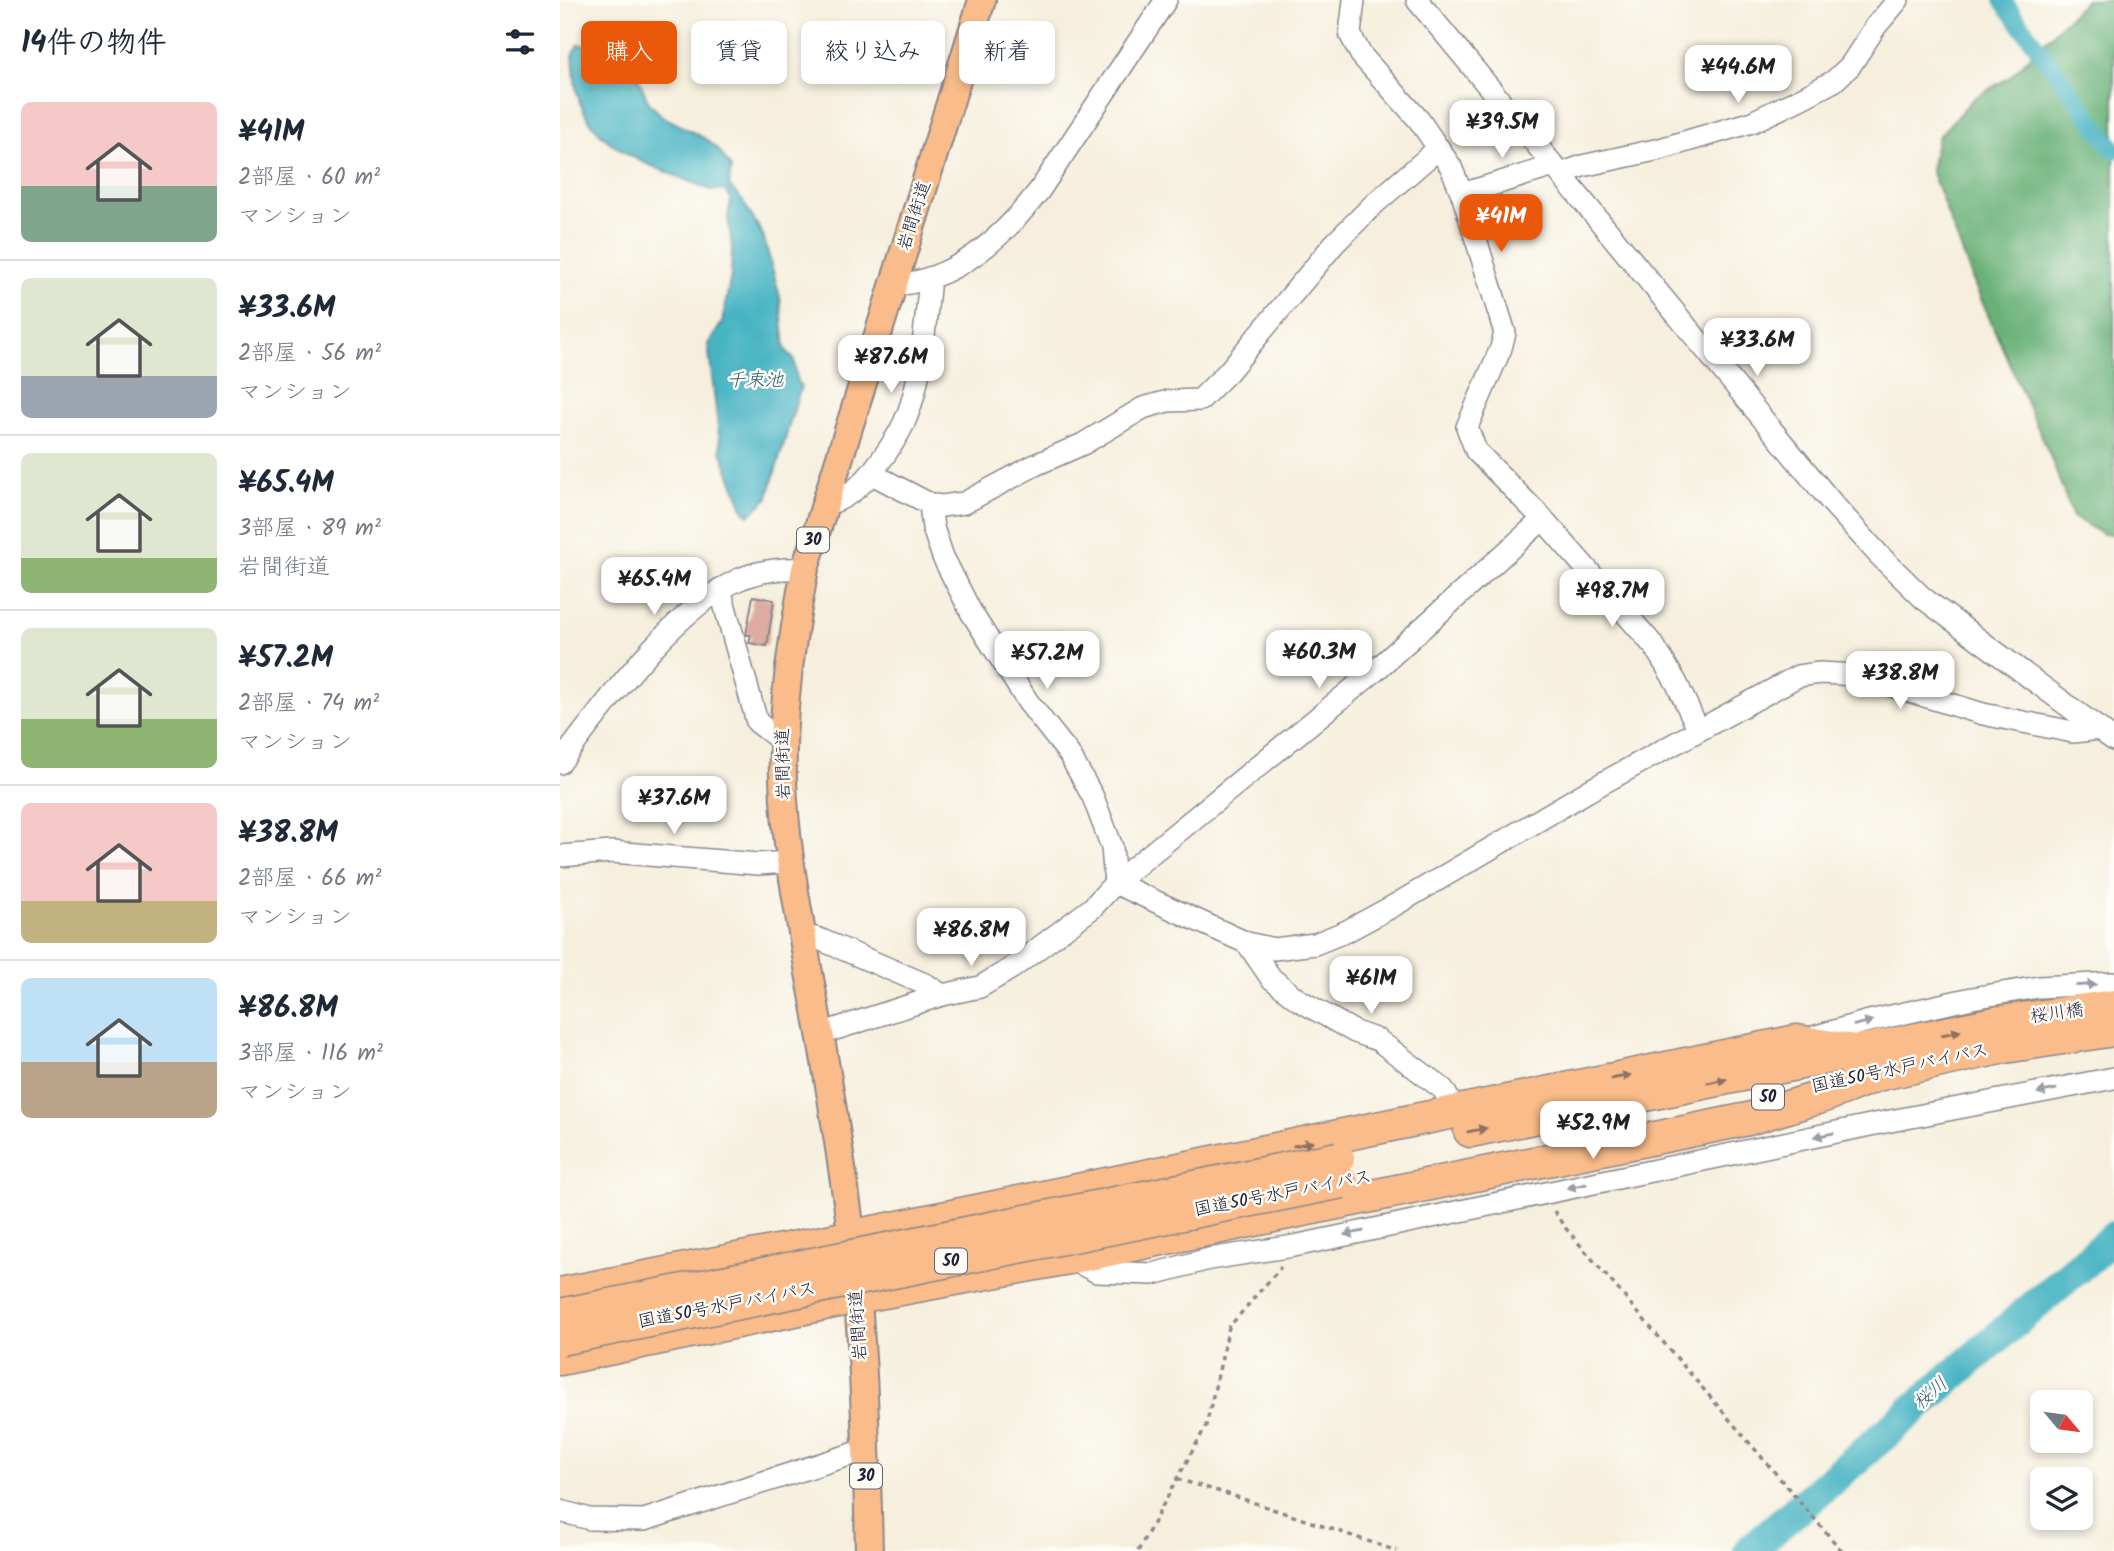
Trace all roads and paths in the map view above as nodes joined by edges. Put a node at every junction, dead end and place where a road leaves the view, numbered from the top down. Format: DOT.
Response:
graph roads {
  1 [pos="982,0"];
  2 [pos="1166,0"];
  3 [pos="1354,0"];
  4 [pos="1417,0"];
  5 [pos="1898,0"];
  6 [pos="1439,148"];
  7 [pos="1558,170"];
  8 [pos="1462,194"];
  9 [pos="930,279"];
  10 [pos="892,285"];
  11 [pos="872,474"];
  12 [pos="930,504"];
  13 [pos="823,505"];
  14 [pos="1543,519"];
  15 [pos="805,569"];
  16 [pos="720,589"];
  17 [pos="1698,729"];
  18 [pos="2107,735"];
  19 [pos="783,742"];
  20 [pos="560,762"];
  21 [pos="560,856"];
  22 [pos="790,862"];
  23 [pos="1115,883"];
  24 [pos="802,935"];
  25 [pos="1247,943"];
  26 [pos="2114,983"];
  27 [pos="942,995"];
  28 [pos="2114,1006"];
  29 [pos="2114,1030"];
  30 [pos="820,1034"];
  31 [pos="2002,1035"];
  32 [pos="1797,1041"];
  33 [pos="1867,1064"];
  34 [pos="2114,1078"];
  35 [pos="1457,1112"];
  36 [pos="1340,1170"];
  37 [pos="1542,1193"];
  38 [pos="852,1236"];
  39 [pos="1294,1245"];
  40 [pos="1069,1258"];
  41 [pos="560,1294"];
  42 [pos="857,1297"];
  43 [pos="560,1315"];
  44 [pos="560,1339"];
  45 [pos="560,1359"];
  46 [pos="866,1450"];
  47 [pos="1177,1479"];
  48 [pos="560,1511"];
  49 [pos="869,1551"];
  50 [pos="1138,1551"];
  51 [pos="1397,1551"];
  52 [pos="1842,1551"];
  1 -- 10 [label="main road, 岩間街道 / 30"];
  2 -- 9 [label="street"];
  3 -- 6 [label="street"];
  4 -- 7 [label="street"];
  5 -- 7 [label="street"];
  6 -- 8 [label="street"];
  6 -- 12 [label="street"];
  7 -- 8 [label="street"];
  7 -- 18 [label="street"];
  8 -- 14 [label="street"];
  9 -- 10 [label="street"];
  9 -- 11 [label="street"];
  10 -- 13 [label="main road, 岩間街道 / 30"];
  11 -- 12 [label="street"];
  11 -- 13 [label="street"];
  12 -- 23 [label="street"];
  13 -- 15 [label="main road, 岩間街道 / 30"];
  14 -- 17 [label="street"];
  14 -- 23 [label="street"];
  15 -- 16 [label="street"];
  15 -- 19 [label="main road, 岩間街道 / 30"];
  16 -- 19 [label="street"];
  16 -- 20 [label="street"];
  17 -- 18 [label="street"];
  17 -- 25 [label="street"];
  19 -- 22 [label="main road, 岩間街道 / 30"];
  21 -- 22 [label="street"];
  22 -- 24 [label="main road, 岩間街道 / 30"];
  23 -- 25 [label="street"];
  23 -- 27 [label="street"];
  24 -- 27 [label="street"];
  24 -- 30 [label="main road, 岩間街道 / 30"];
  25 -- 35 [label="street"];
  32 -- 26 [label="street, one-way"];
  27 -- 30 [label="street"];
  28 -- 31 [label="highway, 桜川橋 / 50"];
  29 -- 31 [label="highway, 桜川橋 / 50"];
  30 -- 38 [label="main road, 岩間街道 / 30"];
  31 -- 33 [label="highway, 国道50号水戸バイパス / 50"];
  32 -- 33 [label="highway"];
  35 -- 32 [label="highway, one-way"];
  33 -- 36 [label="highway, 国道50号水戸バイパス / 50"];
  33 -- 40 [label="highway"];
  34 -- 37 [label="street, one-way"];
  38 -- 35 [label="highway, one-way"];
  36 -- 43 [label="highway, 国道50号水戸バイパス / 50, bridge"];
  36 -- 44 [label="highway, 国道50号水戸バイパス / 50, bridge"];
  37 -- 39 [label="street, one-way"];
  37 -- 52 [label="path"];
  38 -- 41 [label="highway"];
  38 -- 42 [label="main road, 岩間街道 / 30"];
  39 -- 40 [label="street"];
  39 -- 47 [label="path"];
  40 -- 42 [label="highway"];
  42 -- 45 [label="highway"];
  42 -- 46 [label="main road, 岩間街道 / 30"];
  46 -- 48 [label="street"];
  46 -- 49 [label="main road, 岩間街道 / 30"];
  47 -- 50 [label="path"];
  47 -- 51 [label="path"];
}
